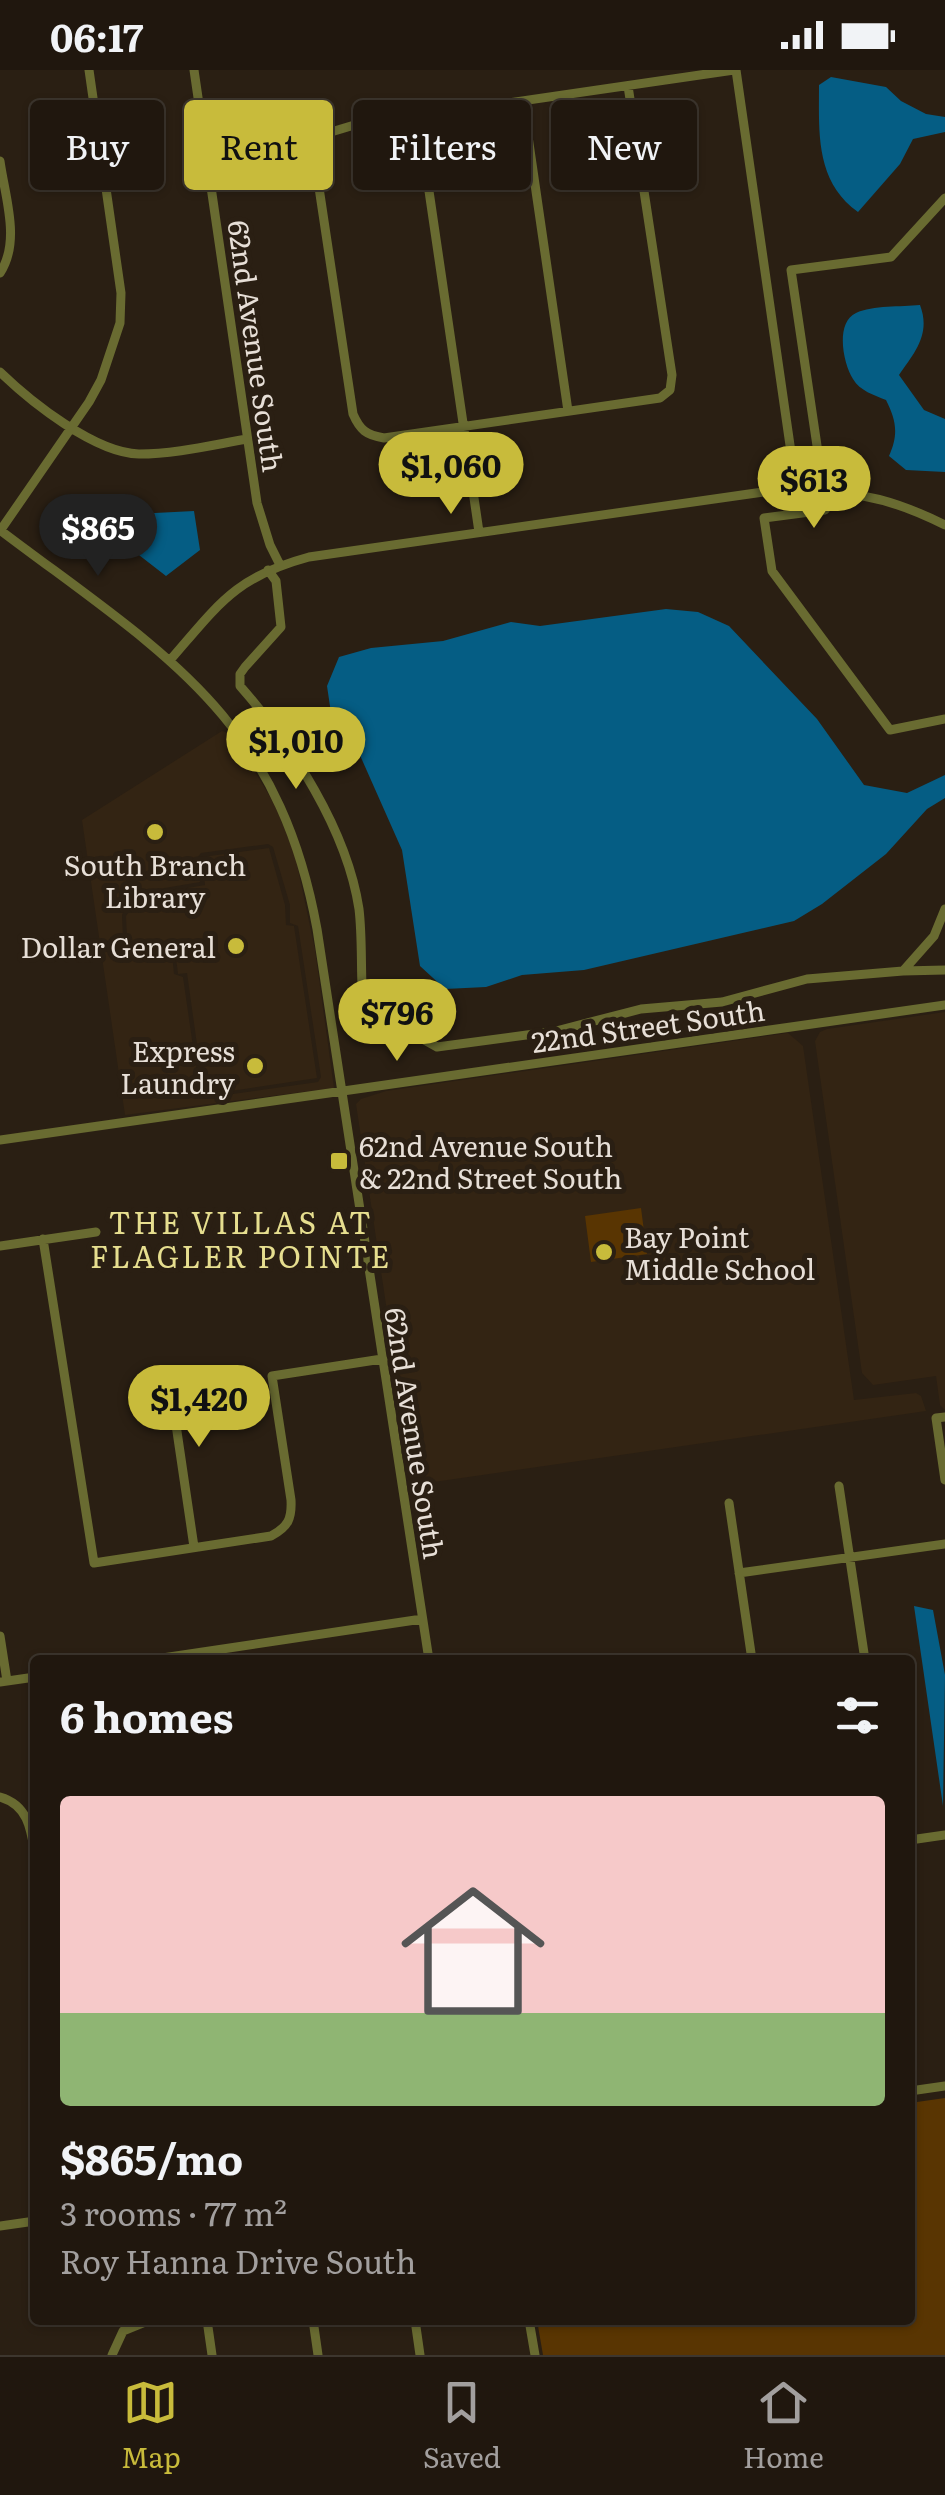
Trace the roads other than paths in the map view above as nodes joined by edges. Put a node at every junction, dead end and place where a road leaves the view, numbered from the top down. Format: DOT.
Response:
graph roads {
  1 [pos="89,70"];
  2 [pos="194,70"];
  3 [pos="735,70"];
  4 [pos="628,86"];
  5 [pos="199,100"];
  6 [pos="531,101"];
  7 [pos="531,157"];
  8 [pos="0,161"];
  9 [pos="212,190"];
  10 [pos="319,190"];
  11 [pos="429,190"];
  12 [pos="945,198"];
  13 [pos="0,273"];
  14 [pos="0,372"];
  15 [pos="568,411"];
  16 [pos="464,426"];
  17 [pos="73,428"];
  18 [pos="247,440"];
  19 [pos="836,494"];
  20 [pos="945,525"];
  21 [pos="0,530"];
  22 [pos="479,532"];
  23 [pos="280,564"];
  24 [pos="268,570"];
  25 [pos="171,660"];
  26 [pos="945,719"];
  27 [pos="945,909"];
  28 [pos="945,970"];
  29 [pos="903,971"];
  30 [pos="945,1005"];
  31 [pos="342,1092"];
  32 [pos="0,1140"];
  33 [pos="96,1232"];
  34 [pos="43,1239"];
  35 [pos="0,1246"];
  36 [pos="382,1359"];
  37 [pos="160,1372"];
  38 [pos="941,1417"];
  39 [pos="945,1480"];
  40 [pos="839,1486"];
  41 [pos="729,1503"];
  42 [pos="945,1544"];
  43 [pos="194,1547"];
  44 [pos="850,1559"];
  45 [pos="739,1574"];
  46 [pos="422,1619"];
  47 [pos="0,1636"];
  48 [pos="182,1655"];
  49 [pos="428,1655"];
  50 [pos="751,1655"];
  51 [pos="864,1655"];
  52 [pos="30,1678"];
  53 [pos="3,1681"];
  54 [pos="3,1797"];
  55 [pos="30,1833"];
  56 [pos="945,1835"];
  57 [pos="915,1839"];
  58 [pos="945,2086"];
  59 [pos="915,2090"];
  60 [pos="30,2222"];
  61 [pos="0,2226"];
  62 [pos="136,2325"];
  63 [pos="208,2325"];
  64 [pos="313,2325"];
  65 [pos="415,2325"];
  66 [pos="530,2325"];
  67 [pos="112,2355"];
  68 [pos="212,2355"];
  69 [pos="318,2355"];
  70 [pos="420,2355"];
  71 [pos="534,2355"];
  1 -- 17 [label="street"];
  2 -- 5 [label="street, 62nd Avenue South"];
  3 -- 4 [label="street"];
  3 -- 22 [label="street"];
  4 -- 6 [label="street"];
  4 -- 15 [label="street"];
  7 -- 15 [label="street"];
  8 -- 13 [label="street"];
  9 -- 18 [label="street, 62nd Avenue South"];
  10 -- 16 [label="street"];
  11 -- 16 [label="street"];
  12 -- 19 [label="street"];
  14 -- 17 [label="street"];
  15 -- 16 [label="street"];
  16 -- 22 [label="street"];
  17 -- 18 [label="street"];
  17 -- 21 [label="street"];
  18 -- 23 [label="street, 62nd Avenue South"];
  19 -- 20 [label="street"];
  19 -- 26 [label="street"];
  21 -- 25 [label="street, 62nd Avenue South"];
  22 -- 23 [label="street"];
  23 -- 24 [label="street"];
  24 -- 25 [label="street"];
  24 -- 29 [label="street"];
  25 -- 31 [label="street, 62nd Avenue South"];
  27 -- 29 [label="street"];
  28 -- 29 [label="street"];
  30 -- 31 [label="street, 22nd Street South"];
  31 -- 32 [label="street, 22nd Street South"];
  31 -- 36 [label="street, 62nd Avenue South"];
  33 -- 34 [label="street"];
  34 -- 35 [label="street"];
  34 -- 43 [label="street"];
  36 -- 43 [label="street"];
  36 -- 46 [label="street, 62nd Avenue South"];
  37 -- 43 [label="street"];
  38 -- 39 [label="street"];
  40 -- 44 [label="street"];
  41 -- 45 [label="street"];
  42 -- 44 [label="street"];
  44 -- 45 [label="street"];
  44 -- 51 [label="street"];
  45 -- 50 [label="street"];
  46 -- 48 [label="street"];
  46 -- 49 [label="street, 62nd Avenue South"];
  47 -- 53 [label="street"];
  52 -- 53 [label="street"];
  54 -- 55 [label="street"];
  56 -- 57 [label="street"];
  58 -- 59 [label="street"];
  60 -- 61 [label="street"];
  62 -- 67 [label="street"];
  63 -- 68 [label="street"];
  64 -- 69 [label="street"];
  65 -- 70 [label="street"];
  66 -- 71 [label="street"];
}
